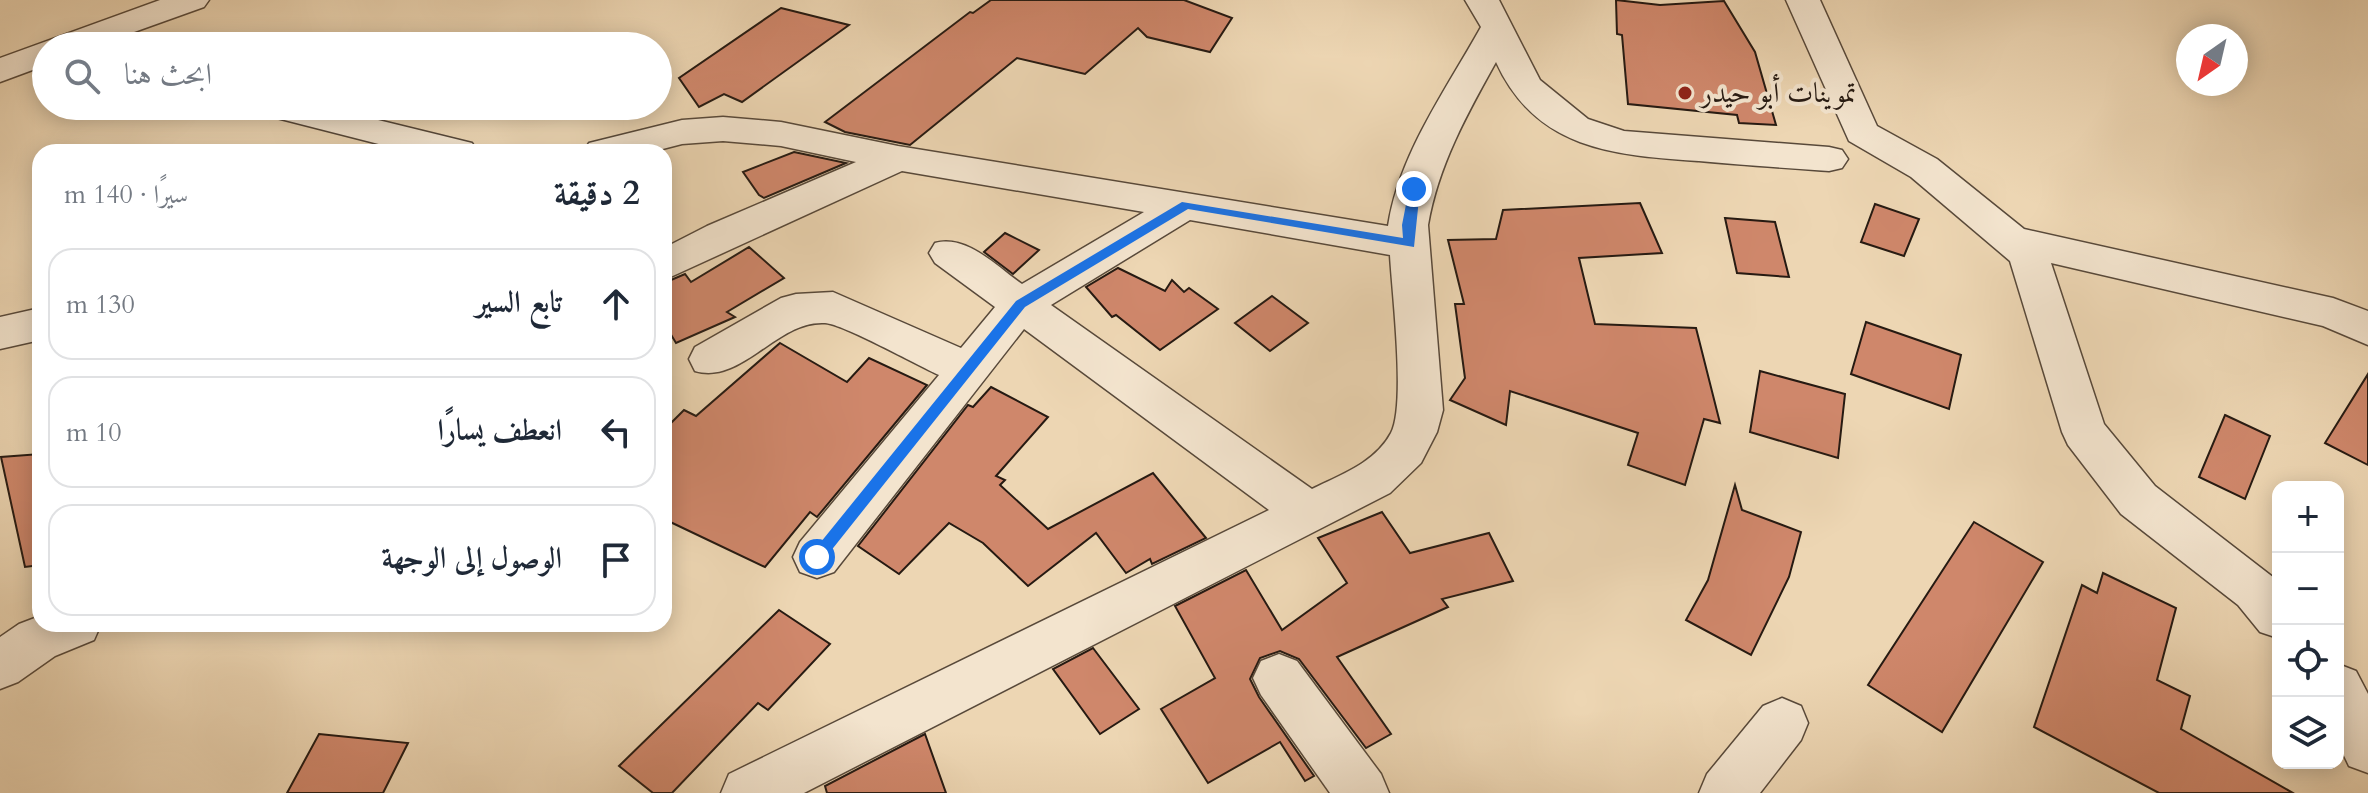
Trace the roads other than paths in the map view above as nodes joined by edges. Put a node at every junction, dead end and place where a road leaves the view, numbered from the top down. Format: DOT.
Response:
graph roads {
  1 [pos="192,0"];
  2 [pos="1803,0"];
  3 [pos="1490,13"];
  4 [pos="102,32"];
  5 [pos="0,45"];
  6 [pos="32,49"];
  7 [pos="32,57"];
  8 [pos="0,71"];
  9 [pos="330,120"];
  10 [pos="427,144"];
  11 [pos="634,144"];
  12 [pos="898,158"];
  13 [pos="1829,159"];
  14 [pos="1186,205"];
  15 [pos="2011,240"];
  16 [pos="1410,244"];
  17 [pos="949,253"];
  18 [pos="672,262"];
  19 [pos="1021,304"];
  20 [pos="32,326"];
  21 [pos="2368,329"];
  22 [pos="0,333"];
  23 [pos="710,359"];
  24 [pos="968,370"];
  25 [pos="1308,512"];
  26 [pos="817,557"];
  27 [pos="2272,609"];
  28 [pos="56,632"];
  29 [pos="0,666"];
  30 [pos="1279,678"];
  31 [pos="2342,697"];
  32 [pos="1782,723"];
  33 [pos="2368,748"];
  34 [pos="748,793"];
  35 [pos="1362,793"];
  36 [pos="1726,793"];
  1 -- 4 [label="street"];
  2 -- 15 [label="street"];
  3 -- 13 [label="street"];
  3 -- 16 [label="street"];
  5 -- 6 [label="street"];
  7 -- 8 [label="street"];
  9 -- 10 [label="street"];
  11 -- 12 [label="street"];
  12 -- 14 [label="street"];
  12 -- 18 [label="street"];
  14 -- 16 [label="street"];
  14 -- 19 [label="street"];
  15 -- 21 [label="street"];
  15 -- 27 [label="street"];
  16 -- 25 [label="street"];
  17 -- 19 [label="street"];
  19 -- 24 [label="street"];
  19 -- 25 [label="street"];
  20 -- 22 [label="street"];
  23 -- 24 [label="street"];
  24 -- 26 [label="street"];
  25 -- 34 [label="street"];
  28 -- 29 [label="street"];
  30 -- 35 [label="street"];
  31 -- 33 [label="street"];
  32 -- 36 [label="street"];
}
